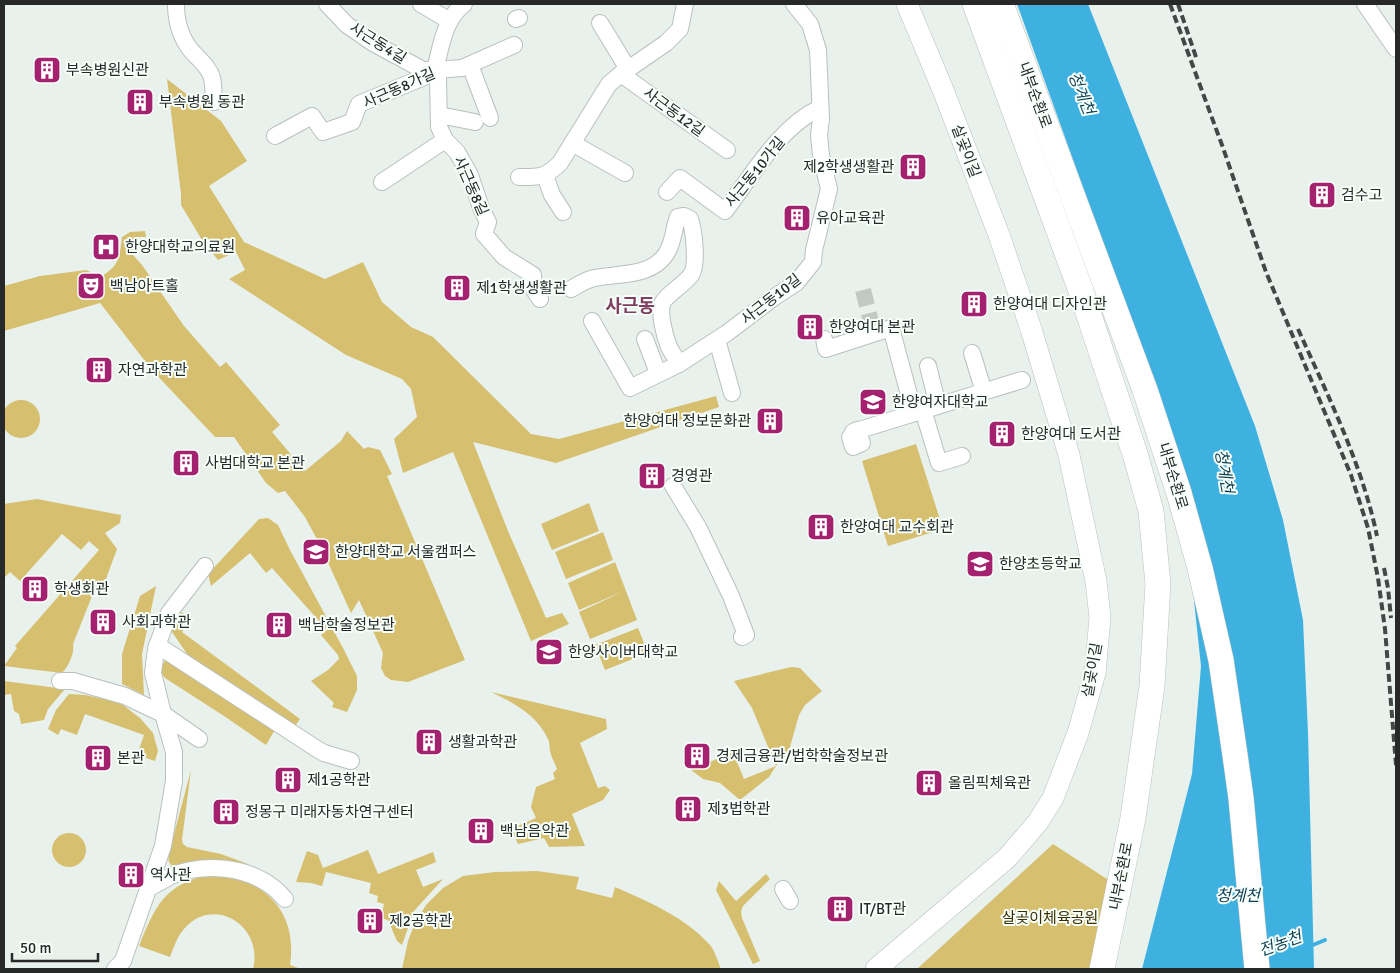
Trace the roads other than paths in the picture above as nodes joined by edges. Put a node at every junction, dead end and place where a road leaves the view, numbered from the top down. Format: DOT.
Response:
graph roads {
  1 [pos="176,4"];
  2 [pos="327,4"];
  3 [pos="421,4"];
  4 [pos="464,4"];
  5 [pos="685,4"];
  6 [pos="794,4"];
  7 [pos="907,4"];
  8 [pos="975,4"];
  9 [pos="1001,4"];
  10 [pos="1365,4"];
  11 [pos="450,22"];
  12 [pos="600,23"];
  13 [pos="514,45"];
  14 [pos="1395,46"];
  15 [pos="470,65"];
  16 [pos="435,70"];
  17 [pos="625,71"];
  18 [pos="214,102"];
  19 [pos="821,113"];
  20 [pos="439,115"];
  21 [pos="275,136"];
  22 [pos="444,140"];
  23 [pos="572,143"];
  24 [pos="727,150"];
  25 [pos="625,173"];
  26 [pos="545,174"];
  27 [pos="519,177"];
  28 [pos="382,182"];
  29 [pos="667,192"];
  30 [pos="563,212"];
  31 [pos="571,289"];
  32 [pos="540,299"];
  33 [pos="1021,299"];
  34 [pos="592,321"];
  35 [pos="645,339"];
  36 [pos="824,339"];
  37 [pos="717,340"];
  38 [pos="972,353"];
  39 [pos="679,364"];
  40 [pos="928,366"];
  41 [pos="658,373"];
  42 [pos="1022,380"];
  43 [pos="984,392"];
  44 [pos="732,393"];
  45 [pos="925,410"];
  46 [pos="853,433"];
  47 [pos="962,456"];
  48 [pos="673,486"];
  49 [pos="205,566"];
  50 [pos="742,637"];
  51 [pos="157,645"];
  52 [pos="60,681"];
  53 [pos="163,714"];
  54 [pos="199,739"];
  55 [pos="351,761"];
  56 [pos="149,888"];
  57 [pos="285,899"];
  58 [pos="115,969"];
  59 [pos="876,969"];
  60 [pos="893,969"];
  61 [pos="1102,969"];
  62 [pos="1257,969"];
  1 -- 18 [label="street"];
  2 -- 16 [label="street, 사근동4길"];
  3 -- 11 [label="street"];
  4 -- 11 [label="street, 사근동8길"];
  5 -- 17 [label="street"];
  6 -- 19 [label="street, 사근동10길"];
  7 -- 33 [label="main road, 살곶이길"];
  8 -- 61 [label="highway, 내부순환로"];
  9 -- 62 [label="highway, 내부순환로"];
  10 -- 14 [label="street"];
  11 -- 16 [label="street, 사근동8길"];
  12 -- 17 [label="street, 사근동12길"];
  13 -- 15 [label="street, 사근동8가길"];
  15 -- 16 [label="street, 사근동8가길"];
  15 -- 20 [label="street"];
  16 -- 20 [label="street, 사근동8길"];
  16 -- 21 [label="street, 사근동8가길"];
  17 -- 23 [label="street"];
  17 -- 24 [label="street, 사근동12길"];
  19 -- 29 [label="street, 사근동10가길"];
  19 -- 37 [label="street, 사근동10길"];
  20 -- 22 [label="street, 사근동8길"];
  22 -- 28 [label="street, 사근동8길"];
  22 -- 32 [label="street, 사근동8길"];
  23 -- 25 [label="street"];
  23 -- 26 [label="street"];
  26 -- 27 [label="street"];
  26 -- 30 [label="street"];
  31 -- 39 [label="street"];
  33 -- 59 [label="main road, 살곶이길"];
  33 -- 60 [label="main road, 살곶이길"];
  34 -- 41 [label="street, 사근동10길"];
  35 -- 41 [label="street"];
  36 -- 45 [label="street"];
  37 -- 39 [label="street, 사근동10길"];
  37 -- 44 [label="street"];
  38 -- 43 [label="street"];
  39 -- 41 [label="street, 사근동10길"];
  40 -- 45 [label="street"];
  42 -- 43 [label="street"];
  43 -- 45 [label="street"];
  45 -- 46 [label="street"];
  45 -- 47 [label="street"];
  48 -- 50 [label="street"];
  49 -- 51 [label="street"];
  51 -- 53 [label="street"];
  51 -- 55 [label="street"];
  52 -- 53 [label="street"];
  53 -- 54 [label="street"];
  53 -- 56 [label="street"];
  56 -- 57 [label="street"];
  56 -- 58 [label="street"];
}
